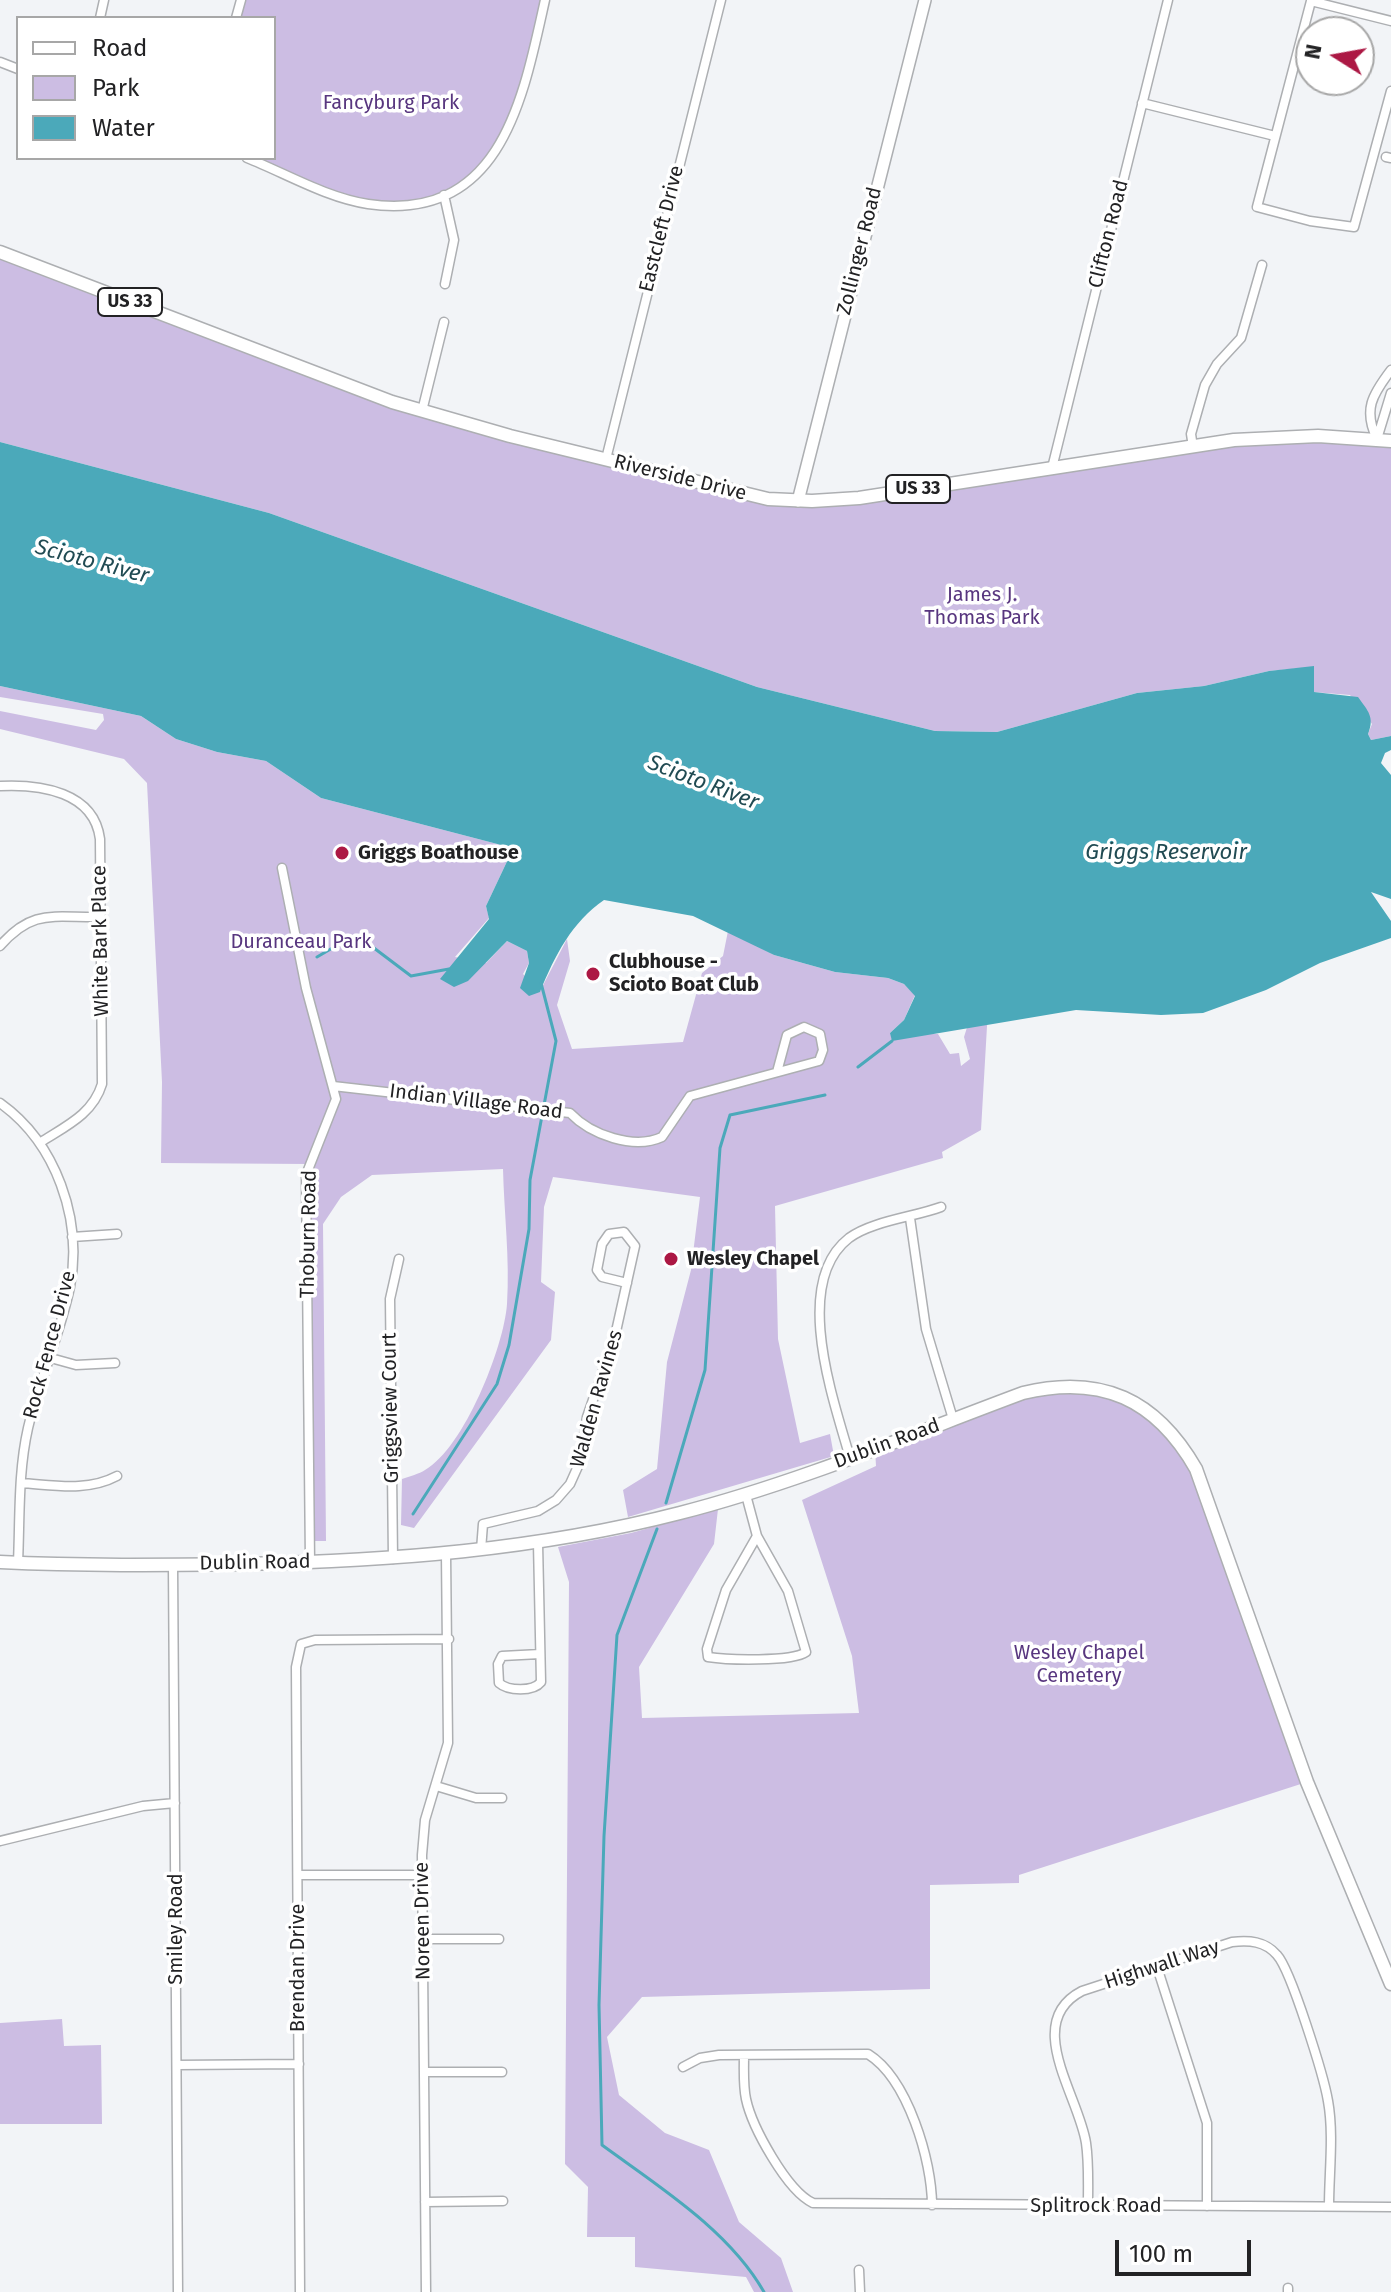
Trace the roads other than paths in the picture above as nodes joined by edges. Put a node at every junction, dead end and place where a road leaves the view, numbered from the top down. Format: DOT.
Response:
graph roads {
  1 [pos="545,0"];
  2 [pos="721,0"];
  3 [pos="925,0"];
  4 [pos="1168,0"];
  5 [pos="1311,1"];
  6 [pos="1391,21"];
  7 [pos="1391,91"];
  8 [pos="1142,103"];
  9 [pos="1275,136"];
  10 [pos="252,160"];
  11 [pos="444,195"];
  12 [pos="0,252"];
  13 [pos="1262,265"];
  14 [pos="445,284"];
  15 [pos="444,322"];
  16 [pos="1391,370"];
  17 [pos="1391,393"];
  18 [pos="422,411"];
  19 [pos="1377,439"];
  20 [pos="1391,441"];
  21 [pos="1193,447"];
  22 [pos="606,459"];
  23 [pos="1052,468"];
  24 [pos="798,501"];
  25 [pos="0,786"];
  26 [pos="282,868"];
  27 [pos="101,917"];
  28 [pos="0,946"];
  29 [pos="777,1072"];
  30 [pos="333,1086"];
  31 [pos="0,1103"];
  32 [pos="41,1142"];
  33 [pos="941,1207"];
  34 [pos="910,1218"];
  35 [pos="117,1234"];
  36 [pos="72,1237"];
  37 [pos="399,1259"];
  38 [pos="627,1283"];
  39 [pos="47,1357"];
  40 [pos="115,1363"];
  41 [pos="953,1419"];
  42 [pos="850,1458"];
  43 [pos="117,1476"];
  44 [pos="21,1483"];
  45 [pos="746,1495"];
  46 [pos="757,1536"];
  47 [pos="538,1543"];
  48 [pos="481,1550"];
  49 [pos="446,1554"];
  50 [pos="393,1559"];
  51 [pos="0,1562"];
  52 [pos="310,1562"];
  53 [pos="18,1563"];
  54 [pos="173,1565"];
  55 [pos="449,1639"];
  56 [pos="540,1654"];
  57 [pos="436,1786"];
  58 [pos="502,1798"];
  59 [pos="175,1803"];
  60 [pos="0,1841"];
  61 [pos="298,1875"];
  62 [pos="422,1875"];
  63 [pos="423,1939"];
  64 [pos="499,1939"];
  65 [pos="1157,1967"];
  66 [pos="1391,1984"];
  67 [pos="744,2055"];
  68 [pos="299,2064"];
  69 [pos="177,2065"];
  70 [pos="683,2067"];
  71 [pos="425,2072"];
  72 [pos="502,2072"];
  73 [pos="503,2201"];
  74 [pos="425,2202"];
  75 [pos="932,2205"];
  76 [pos="1088,2206"];
  77 [pos="1207,2206"];
  78 [pos="1329,2206"];
  79 [pos="1391,2207"];
  80 [pos="859,2270"];
  81 [pos="178,2292"];
  82 [pos="300,2292"];
  83 [pos="426,2292"];
  84 [pos="860,2292"];
  1 -- 11 [label="street"];
  2 -- 22 [label="street, Eastcleft Drive"];
  3 -- 24 [label="main road, Zollinger Road"];
  4 -- 8 [label="street, Clifton Road"];
  5 -- 6 [label="street"];
  5 -- 9 [label="street"];
  7 -- 9 [label="street"];
  8 -- 9 [label="street"];
  8 -- 23 [label="street, Clifton Road"];
  10 -- 11 [label="street"];
  11 -- 14 [label="street"];
  12 -- 18 [label="main road, Riverside Drive / US 33"];
  13 -- 21 [label="street"];
  15 -- 18 [label="street"];
  16 -- 19 [label="street"];
  17 -- 19 [label="street"];
  18 -- 22 [label="main road, Riverside Drive / US 33"];
  19 -- 20 [label="main road, Riverside Drive / US 33"];
  19 -- 21 [label="main road, Riverside Drive / US 33"];
  21 -- 23 [label="main road, Riverside Drive / US 33"];
  22 -- 24 [label="main road, Riverside Drive / US 33"];
  23 -- 24 [label="main road, Riverside Drive / US 33"];
  25 -- 27 [label="street, White Bark Place"];
  26 -- 30 [label="street, Thoburn Road"];
  27 -- 28 [label="street"];
  27 -- 32 [label="street, White Bark Place"];
  29 -- 29 [label="street, Indian Village Road"];
  29 -- 30 [label="street, Indian Village Road"];
  30 -- 52 [label="street, Thoburn Road"];
  31 -- 32 [label="street, Rock Fence Drive"];
  32 -- 36 [label="street, Rock Fence Drive"];
  33 -- 34 [label="street"];
  34 -- 41 [label="street"];
  34 -- 42 [label="street"];
  35 -- 36 [label="street"];
  36 -- 39 [label="street, Rock Fence Drive"];
  37 -- 50 [label="street, Griggsview Court"];
  38 -- 38 [label="street, Walden Ravines"];
  38 -- 48 [label="street, Walden Ravines"];
  39 -- 40 [label="street"];
  39 -- 44 [label="street, Rock Fence Drive"];
  41 -- 42 [label="main road, Dublin Road"];
  41 -- 66 [label="main road, Dublin Road"];
  42 -- 45 [label="main road, Dublin Road"];
  43 -- 44 [label="street"];
  44 -- 53 [label="street, Rock Fence Drive"];
  45 -- 46 [label="street"];
  45 -- 47 [label="main road, Dublin Road"];
  46 -- 46 [label="street"];
  47 -- 48 [label="main road, Dublin Road"];
  47 -- 56 [label="street"];
  48 -- 49 [label="main road, Dublin Road"];
  49 -- 50 [label="main road, Dublin Road"];
  49 -- 55 [label="street, Noreen Drive"];
  50 -- 52 [label="main road, Dublin Road"];
  51 -- 53 [label="main road, Dublin Road"];
  52 -- 54 [label="main road, Dublin Road"];
  53 -- 54 [label="main road, Dublin Road"];
  54 -- 59 [label="street, Smiley Road"];
  55 -- 57 [label="street, Noreen Drive"];
  55 -- 61 [label="street, Brendan Drive"];
  56 -- 56 [label="street"];
  57 -- 58 [label="street"];
  57 -- 62 [label="street, Noreen Drive"];
  59 -- 60 [label="street"];
  59 -- 69 [label="street, Smiley Road"];
  61 -- 62 [label="street"];
  61 -- 68 [label="street, Brendan Drive"];
  62 -- 63 [label="street, Noreen Drive"];
  63 -- 64 [label="street"];
  63 -- 71 [label="street, Noreen Drive"];
  65 -- 76 [label="street, Highwall Way"];
  65 -- 77 [label="street"];
  65 -- 78 [label="street, Highwall Way"];
  67 -- 70 [label="street"];
  67 -- 75 [label="street, Splitrock Road"];
  67 -- 75 [label="street"];
  68 -- 69 [label="street"];
  68 -- 82 [label="street, Brendan Drive"];
  69 -- 81 [label="street, Smiley Road"];
  71 -- 72 [label="street"];
  71 -- 74 [label="street, Noreen Drive"];
  73 -- 74 [label="street"];
  74 -- 83 [label="street, Noreen Drive"];
  75 -- 76 [label="street, Splitrock Road"];
  76 -- 77 [label="street, Splitrock Road"];
  77 -- 78 [label="street, Splitrock Road"];
  78 -- 79 [label="street, Splitrock Road"];
  80 -- 84 [label="street"];
}
